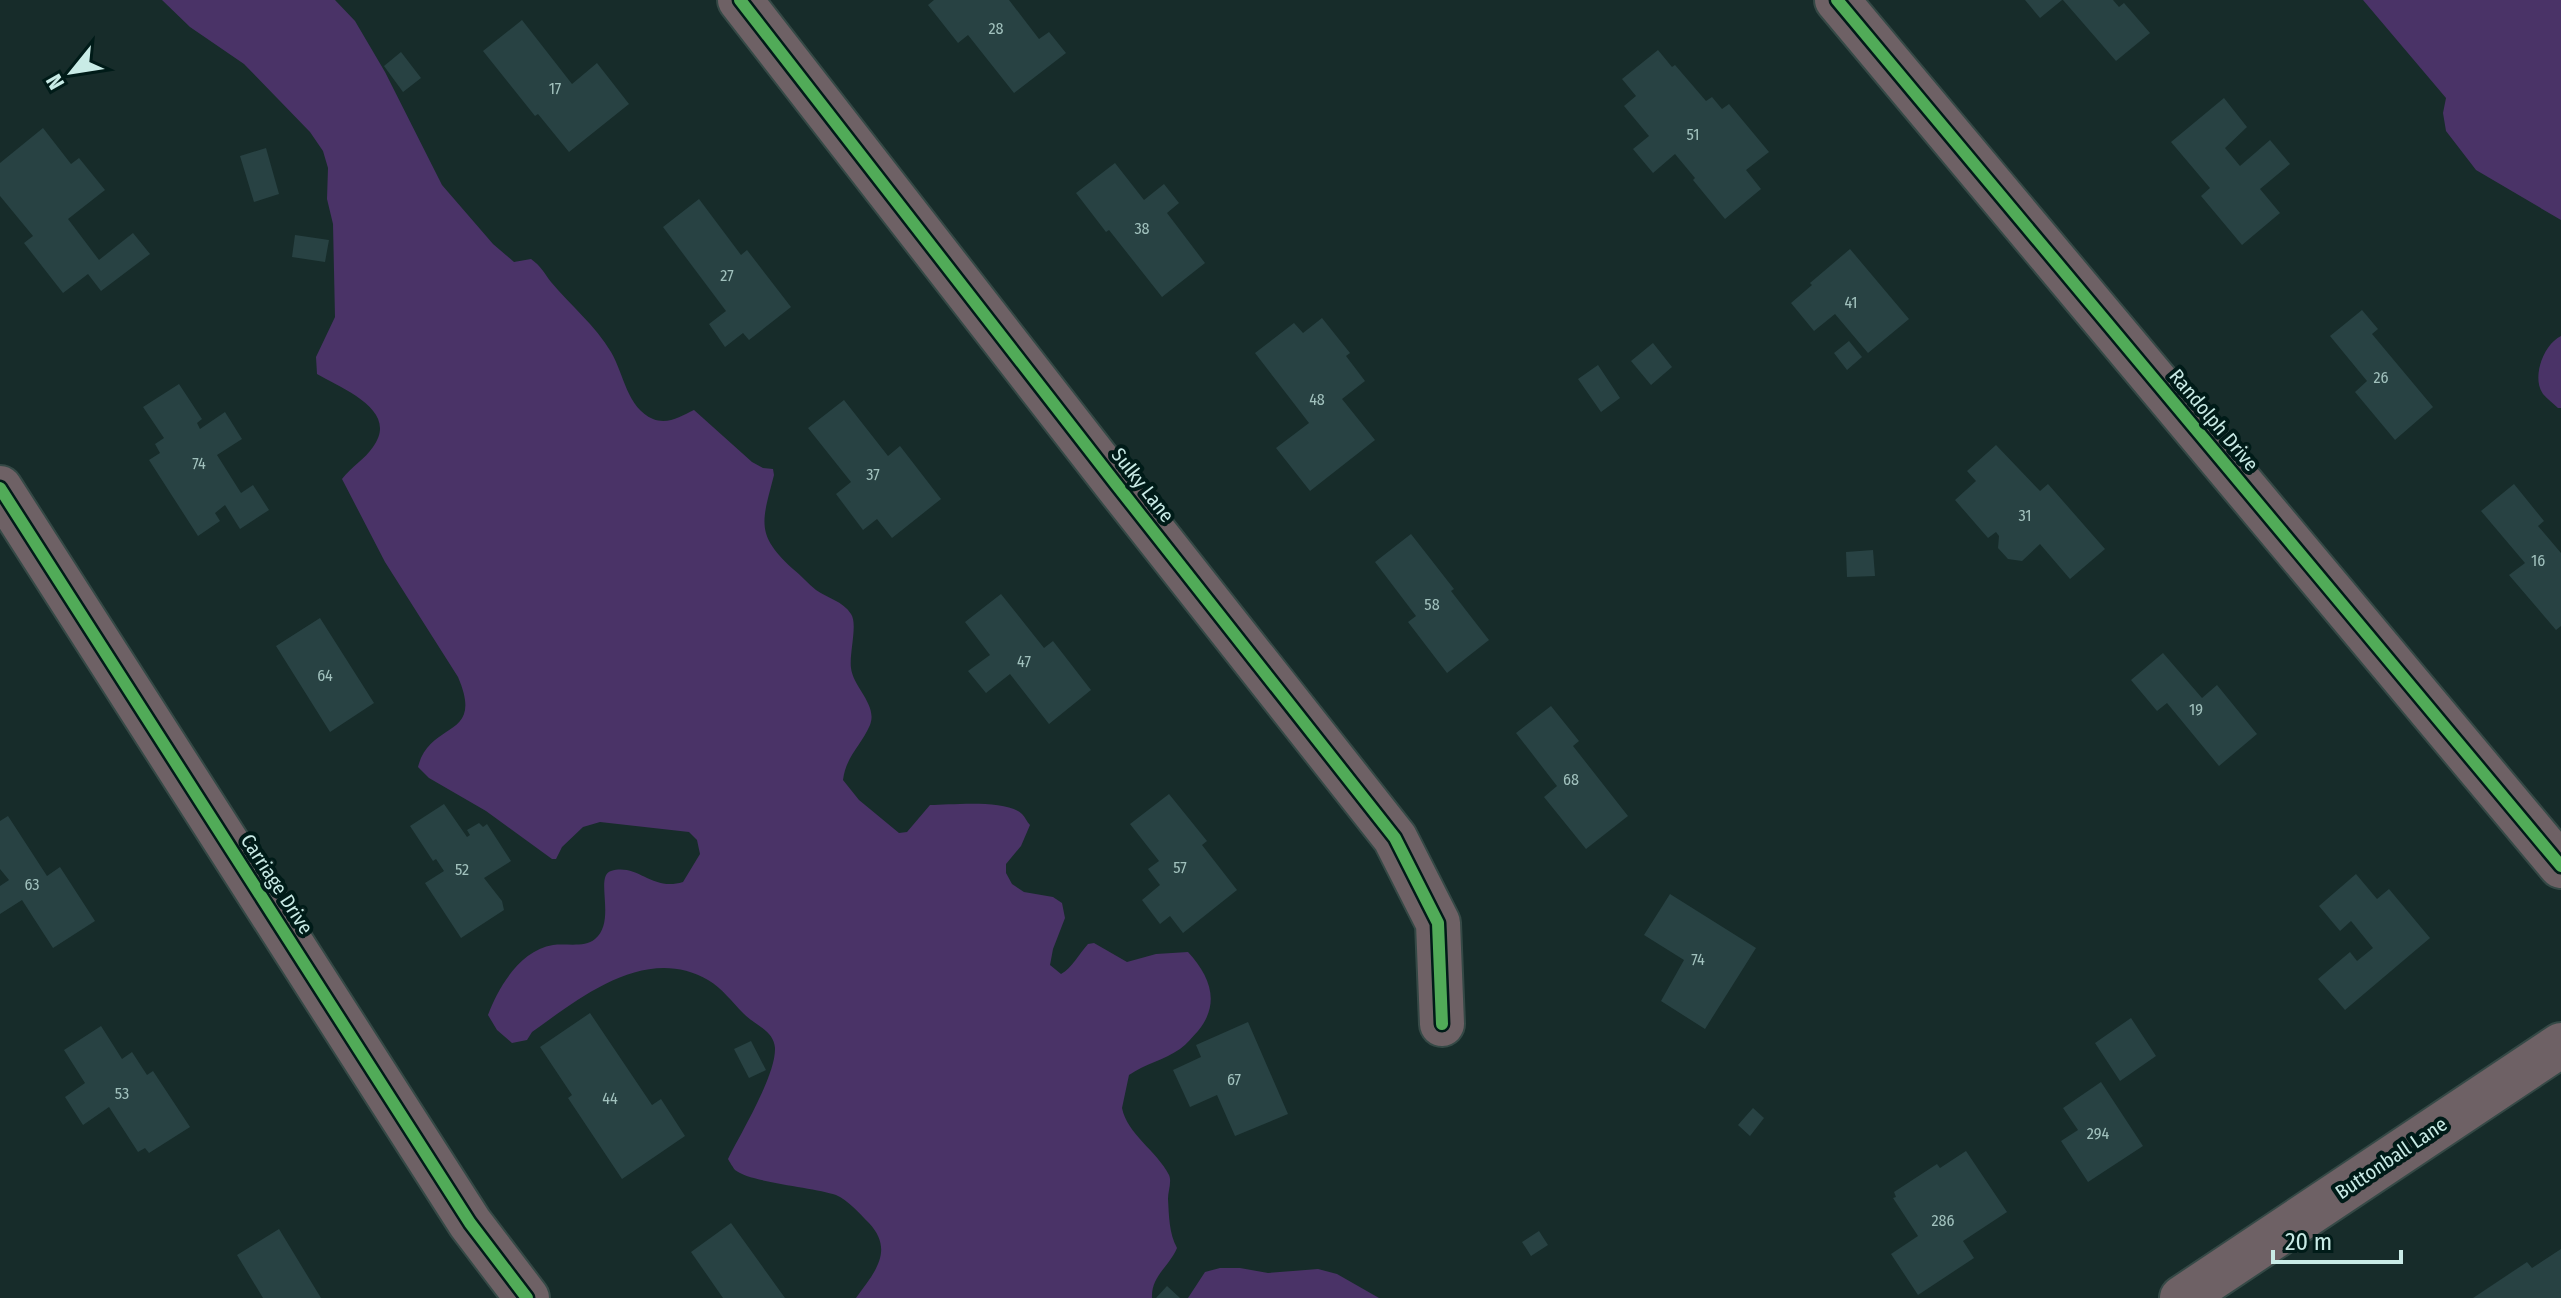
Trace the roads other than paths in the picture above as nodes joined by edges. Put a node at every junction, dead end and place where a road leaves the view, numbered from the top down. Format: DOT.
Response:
graph roads {
  1 [pos="740,0"];
  2 [pos="1837,0"];
  3 [pos="0,488"];
  4 [pos="2561,866"];
  5 [pos="1442,1024"];
  6 [pos="2561,1045"];
  7 [pos="527,1298"];
  8 [pos="2182,1298"];
  1 -- 5 [label="street, Sulky Lane"];
  2 -- 4 [label="street, Randolph Drive"];
  3 -- 7 [label="street, Carriage Drive"];
  6 -- 8 [label="street, Buttonball Lane"];
}
